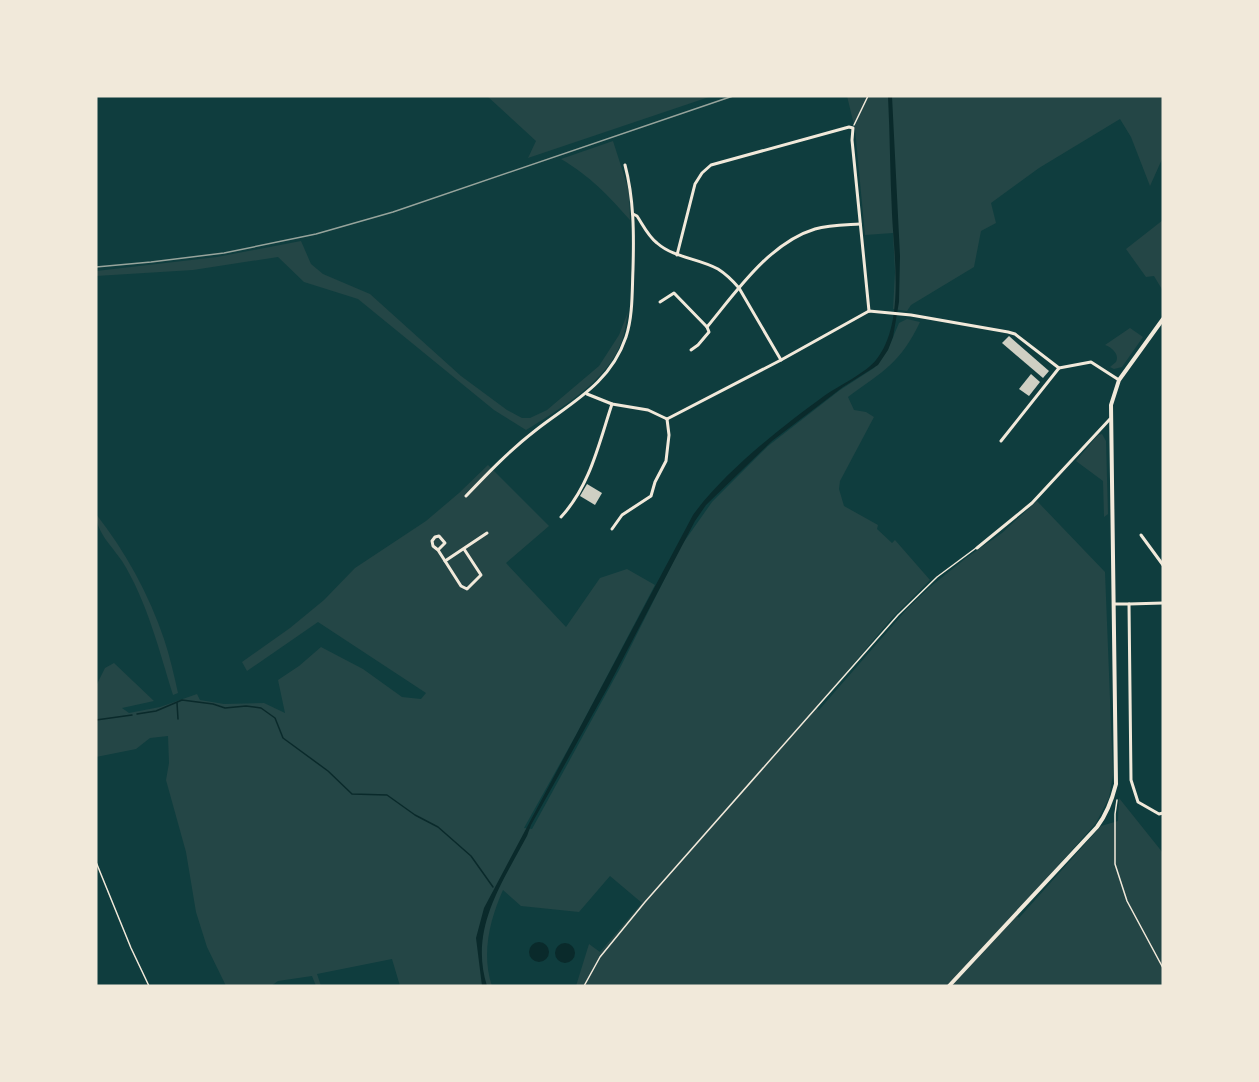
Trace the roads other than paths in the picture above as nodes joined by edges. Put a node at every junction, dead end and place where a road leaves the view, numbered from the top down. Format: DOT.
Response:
graph roads {
  1 [pos="625,165"];
  2 [pos="633,214"];
  3 [pos="861,224"];
  4 [pos="677,255"];
  5 [pos="739,288"];
  6 [pos="660,302"];
  7 [pos="869,310"];
  8 [pos="1163,319"];
  9 [pos="707,327"];
  10 [pos="691,350"];
  11 [pos="781,360"];
  12 [pos="1059,368"];
  13 [pos="1119,380"];
  14 [pos="587,394"];
  15 [pos="612,404"];
  16 [pos="667,419"];
  17 [pos="1110,419"];
  18 [pos="1001,441"];
  19 [pos="466,496"];
  20 [pos="561,517"];
  21 [pos="612,529"];
  22 [pos="487,533"];
  23 [pos="1141,535"];
  24 [pos="977,548"];
  25 [pos="464,549"];
  26 [pos="438,550"];
  27 [pos="445,561"];
  28 [pos="1163,565"];
  29 [pos="1163,603"];
  30 [pos="1114,604"];
  31 [pos="1129,604"];
  32 [pos="1163,813"];
  33 [pos="584,986"];
  34 [pos="949,986"];
  1 -- 2 [label="street"];
  2 -- 4 [label="street"];
  2 -- 14 [label="street"];
  3 -- 4 [label="street"];
  3 -- 5 [label="street"];
  3 -- 7 [label="street"];
  4 -- 5 [label="street"];
  5 -- 9 [label="street"];
  5 -- 11 [label="street"];
  6 -- 9 [label="street"];
  7 -- 11 [label="street"];
  7 -- 12 [label="street"];
  8 -- 13 [label="street"];
  9 -- 10 [label="street"];
  11 -- 16 [label="street"];
  12 -- 13 [label="street"];
  12 -- 18 [label="street"];
  13 -- 17 [label="street"];
  14 -- 15 [label="street"];
  14 -- 19 [label="street"];
  15 -- 16 [label="street"];
  15 -- 20 [label="street"];
  16 -- 21 [label="street"];
  17 -- 24 [label="street"];
  17 -- 30 [label="street"];
  22 -- 25 [label="street"];
  23 -- 28 [label="street"];
  24 -- 33 [label="lane"];
  25 -- 27 [label="street"];
  25 -- 27 [label="street"];
  26 -- 26 [label="street"];
  26 -- 27 [label="street"];
  29 -- 31 [label="street"];
  30 -- 31 [label="street"];
  30 -- 34 [label="street"];
  31 -- 32 [label="street"];
}
